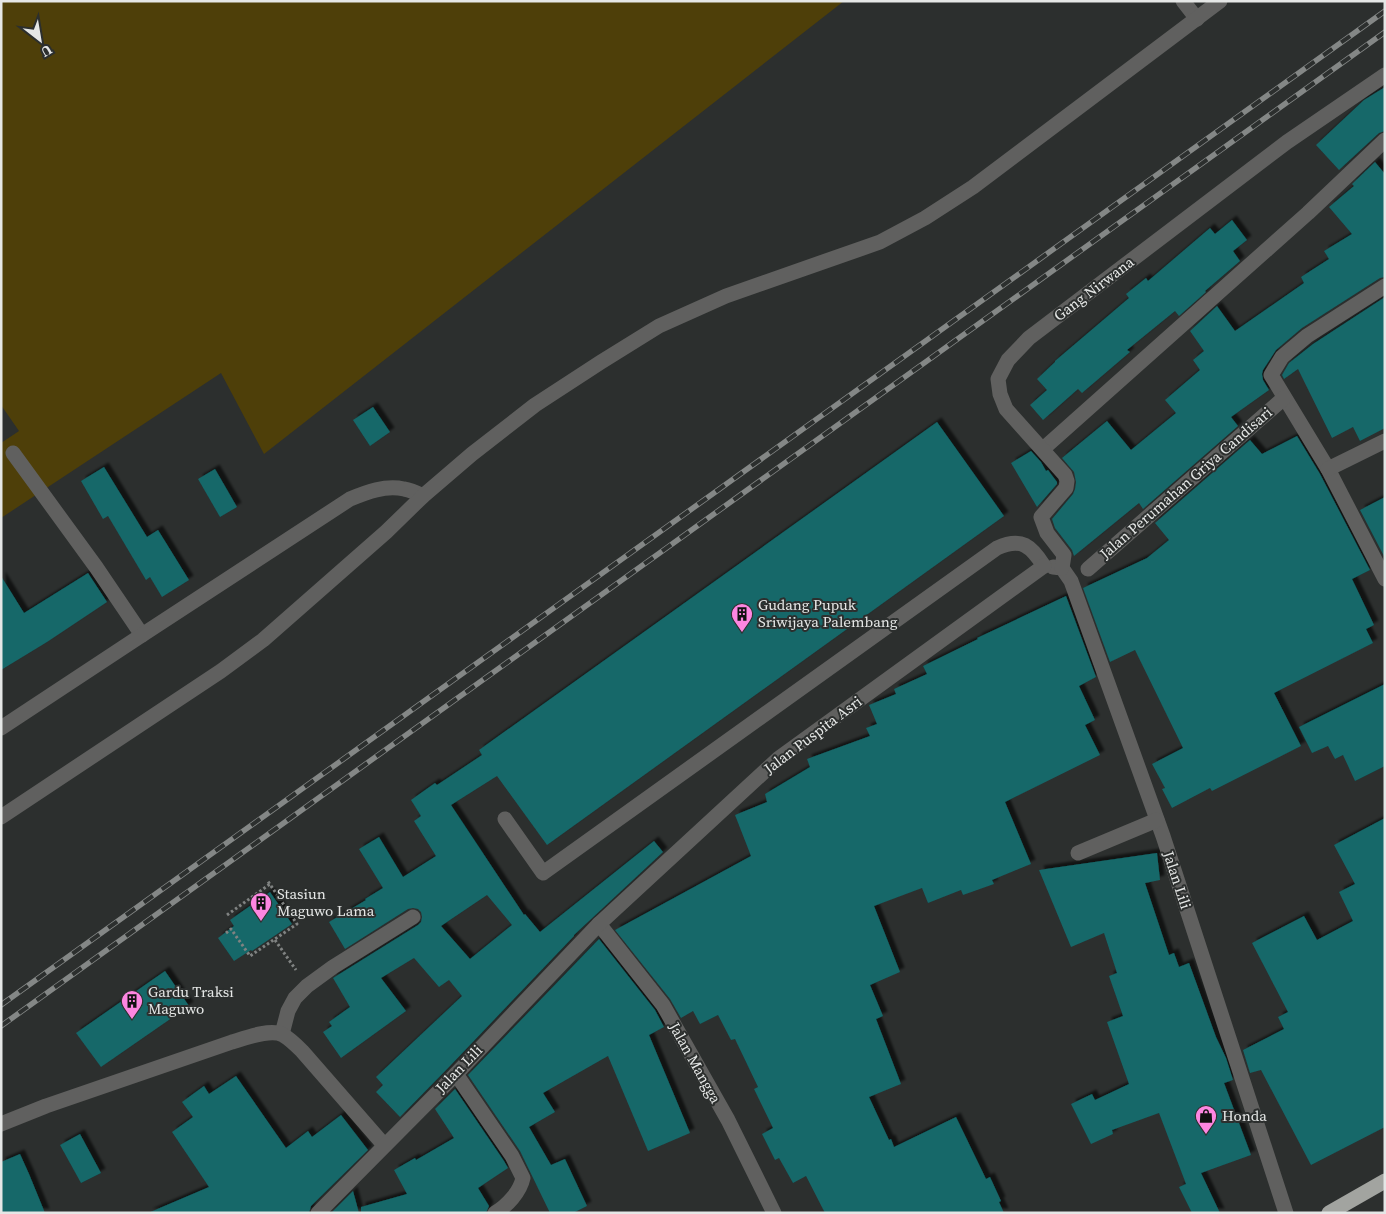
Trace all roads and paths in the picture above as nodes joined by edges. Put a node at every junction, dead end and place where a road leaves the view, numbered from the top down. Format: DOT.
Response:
graph roads {
  1 [pos="1182,1"];
  2 [pos="1220,1"];
  3 [pos="1197,19"];
  4 [pos="1385,75"];
  5 [pos="1385,140"];
  6 [pos="1385,286"];
  7 [pos="1284,398"];
  8 [pos="1385,441"];
  9 [pos="1043,449"];
  10 [pos="13,453"];
  11 [pos="1328,469"];
  12 [pos="423,496"];
  13 [pos="1044,566"];
  14 [pos="1062,568"];
  15 [pos="1088,569"];
  16 [pos="1385,579"];
  17 [pos="142,635"];
  18 [pos="1,728"];
  19 [pos="1,817"];
  20 [pos="505,819"];
  21 [pos="1157,820"];
  22 [pos="1078,853"];
  23 [pos="267,880"];
  24 [pos="270,884"];
  25 [pos="227,915"];
  26 [pos="413,917"];
  27 [pos="599,924"];
  28 [pos="226,933"];
  29 [pos="275,940"];
  30 [pos="307,986"];
  31 [pos="282,1034"];
  32 [pos="456,1074"];
  33 [pos="1,1124"];
  34 [pos="384,1145"];
  35 [pos="1385,1181"];
  36 [pos="499,1212"];
  37 [pos="318,1213"];
  38 [pos="774,1213"];
  39 [pos="1286,1213"];
  40 [pos="1329,1213"];
  1 -- 3 [label="street"];
  2 -- 3 [label="street"];
  3 -- 12 [label="street"];
  4 -- 9 [label="street, Gang Nirwana"];
  5 -- 9 [label="street"];
  6 -- 7 [label="street, Jalan Perumahan Griya Candisari"];
  7 -- 11 [label="street, Jalan Perumahan Griya Candisari"];
  7 -- 15 [label="street, Jalan Perumahan Griya Candisari"];
  8 -- 11 [label="street"];
  9 -- 14 [label="street, Gang Nirwana"];
  10 -- 17 [label="street"];
  11 -- 16 [label="street, Jalan Perumahan Griya Candisari"];
  12 -- 17 [label="street"];
  12 -- 19 [label="street"];
  13 -- 14 [label="street"];
  13 -- 20 [label="street"];
  13 -- 27 [label="street, Jalan Puspita Asri"];
  14 -- 21 [label="street, Jalan Lili"];
  17 -- 18 [label="street"];
  21 -- 22 [label="street"];
  21 -- 39 [label="street, Jalan Lili"];
  23 -- 24 [label="path"];
  24 -- 25 [label="path"];
  24 -- 29 [label="path"];
  26 -- 30 [label="street"];
  27 -- 32 [label="street, Jalan Lili"];
  27 -- 38 [label="street, Jalan Mangga"];
  28 -- 29 [label="path"];
  29 -- 30 [label="path"];
  30 -- 31 [label="street"];
  31 -- 33 [label="street"];
  31 -- 34 [label="street"];
  32 -- 34 [label="street, Jalan Lili"];
  32 -- 36 [label="street"];
  34 -- 37 [label="street, Jalan Lili"];
  35 -- 40 [label="highway"];
}
